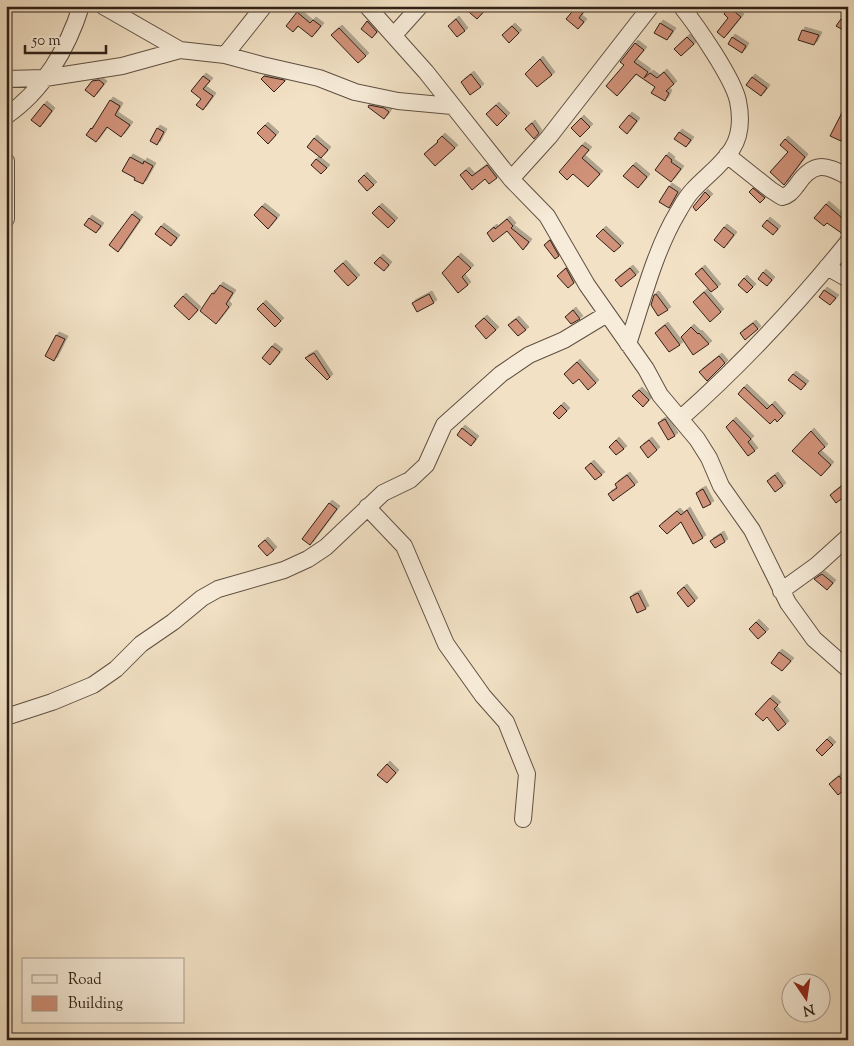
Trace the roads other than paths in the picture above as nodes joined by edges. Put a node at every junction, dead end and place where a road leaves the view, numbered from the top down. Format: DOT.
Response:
graph roads {
  1 [pos="81,6"];
  2 [pos="103,6"];
  3 [pos="264,6"];
  4 [pos="367,6"];
  5 [pos="420,6"];
  6 [pos="651,6"];
  7 [pos="681,6"];
  8 [pos="394,35"];
  9 [pos="180,50"];
  10 [pos="225,55"];
  11 [pos="45,78"];
  12 [pos="6,79"];
  13 [pos="452,106"];
  14 [pos="6,116"];
  15 [pos="727,155"];
  16 [pos="6,162"];
  17 [pos="848,177"];
  18 [pos="511,179"];
  19 [pos="6,219"];
  20 [pos="848,242"];
  21 [pos="827,267"];
  22 [pos="848,279"];
  23 [pos="607,314"];
  24 [pos="628,344"];
  25 [pos="680,419"];
  26 [pos="367,507"];
  27 [pos="848,537"];
  28 [pos="781,591"];
  29 [pos="848,669"];
  30 [pos="6,717"];
  31 [pos="523,819"];
  1 -- 11 [label="street"];
  2 -- 9 [label="street"];
  3 -- 10 [label="street"];
  4 -- 8 [label="street"];
  5 -- 8 [label="street"];
  6 -- 18 [label="street"];
  7 -- 15 [label="street"];
  8 -- 13 [label="street"];
  9 -- 10 [label="street"];
  9 -- 11 [label="street"];
  10 -- 13 [label="street"];
  11 -- 12 [label="street"];
  11 -- 14 [label="street"];
  13 -- 18 [label="street"];
  15 -- 17 [label="street"];
  15 -- 24 [label="street"];
  16 -- 19 [label="street"];
  18 -- 23 [label="street"];
  20 -- 21 [label="street"];
  21 -- 22 [label="street"];
  21 -- 25 [label="street"];
  23 -- 24 [label="street"];
  23 -- 26 [label="street"];
  24 -- 25 [label="street"];
  25 -- 28 [label="street"];
  26 -- 30 [label="street"];
  26 -- 31 [label="street"];
  27 -- 28 [label="street"];
  28 -- 29 [label="street"];
}
